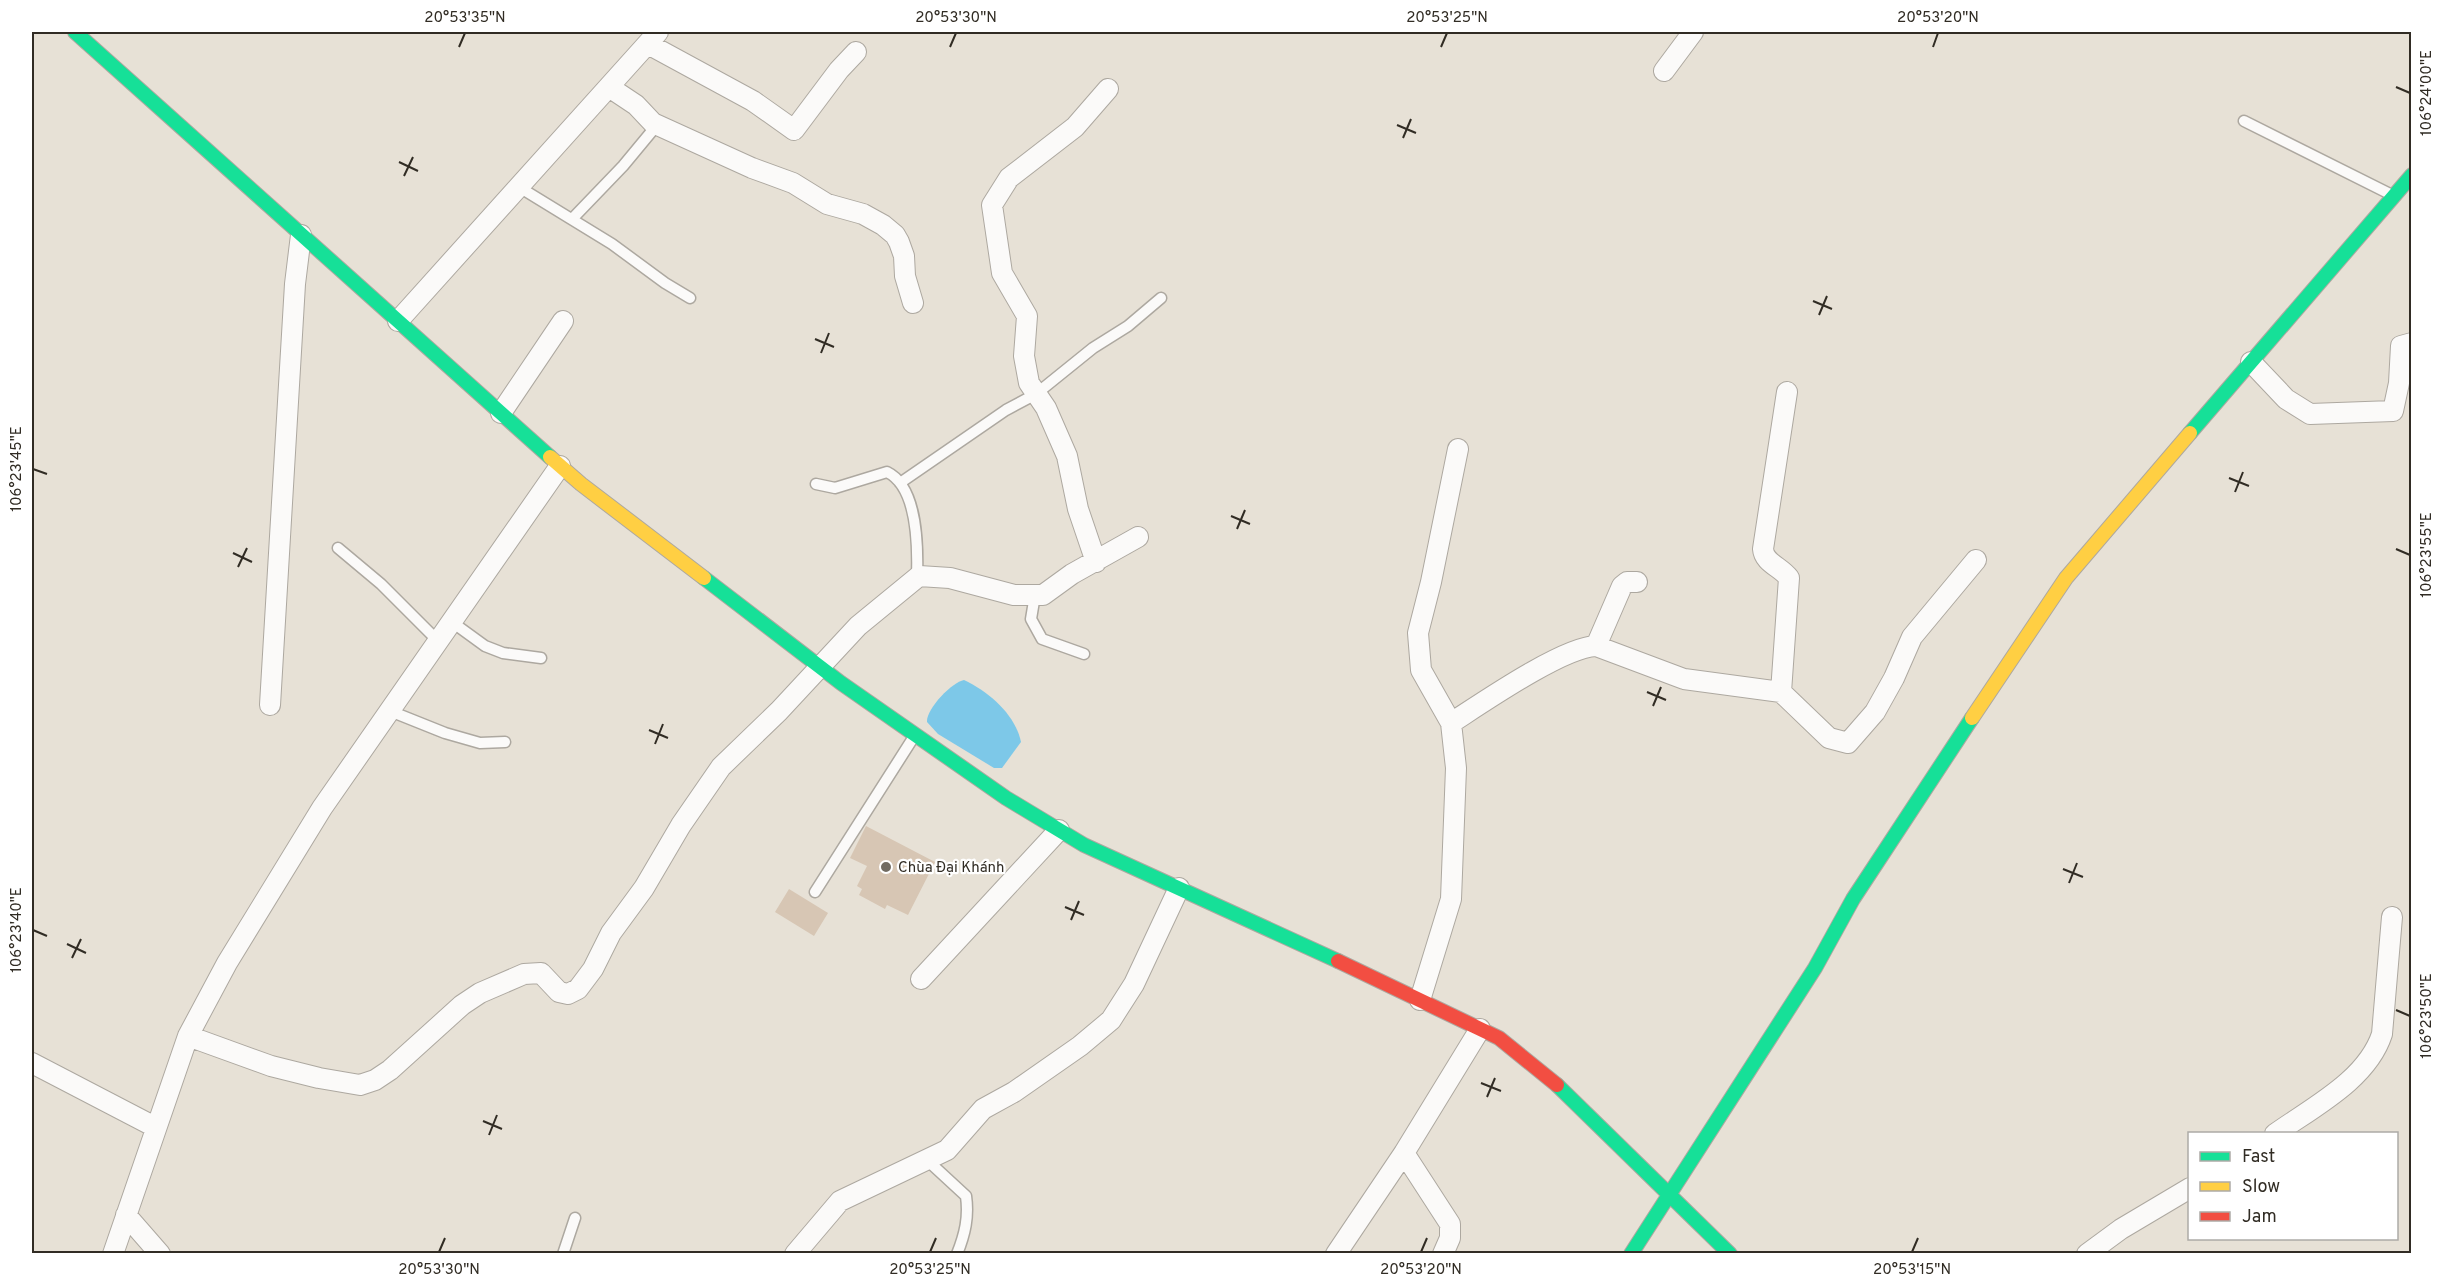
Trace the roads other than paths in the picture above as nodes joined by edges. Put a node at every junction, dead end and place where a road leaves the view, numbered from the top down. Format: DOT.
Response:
graph roads {
  1 [pos="75,32"];
  2 [pos="1694,32"];
  3 [pos="653,38"];
  4 [pos="856,52"];
  5 [pos="1664,71"];
  6 [pos="609,87"];
  7 [pos="1108,89"];
  8 [pos="2244,121"];
  9 [pos="657,125"];
  10 [pos="2412,175"];
  11 [pos="519,187"];
  12 [pos="2394,196"];
  13 [pos="573,218"];
  14 [pos="301,235"];
  15 [pos="690,298"];
  16 [pos="1161,298"];
  17 [pos="914,303"];
  18 [pos="398,321"];
  19 [pos="562,321"];
  20 [pos="2412,343"];
  21 [pos="2251,362"];
  22 [pos="1787,392"];
  23 [pos="1036,394"];
  24 [pos="501,413"];
  25 [pos="1458,449"];
  26 [pos="560,466"];
  27 [pos="900,483"];
  28 [pos="816,484"];
  29 [pos="1138,537"];
  30 [pos="338,548"];
  31 [pos="1976,560"];
  32 [pos="1096,562"];
  33 [pos="917,577"];
  34 [pos="1638,582"];
  35 [pos="1035,595"];
  36 [pos="452,622"];
  37 [pos="438,641"];
  38 [pos="1596,646"];
  39 [pos="1084,654"];
  40 [pos="541,658"];
  41 [pos="819,666"];
  42 [pos="1781,692"];
  43 [pos="270,705"];
  44 [pos="390,711"];
  45 [pos="1451,723"];
  46 [pos="916,735"];
  47 [pos="505,742"];
  48 [pos="1059,830"];
  49 [pos="1179,888"];
  50 [pos="815,892"];
  51 [pos="2392,917"];
  52 [pos="921,979"];
  53 [pos="1420,1000"];
  54 [pos="1480,1029"];
  55 [pos="188,1036"];
  56 [pos="32,1063"];
  57 [pos="155,1127"];
  58 [pos="2278,1132"];
  59 [pos="1404,1153"];
  60 [pos="927,1160"];
  61 [pos="2188,1189"];
  62 [pos="1669,1193"];
  63 [pos="126,1215"];
  64 [pos="575,1218"];
  65 [pos="113,1254"];
  66 [pos="160,1254"];
  67 [pos="563,1254"];
  68 [pos="795,1254"];
  69 [pos="957,1254"];
  70 [pos="1336,1254"];
  71 [pos="1443,1254"];
  72 [pos="1632,1254"];
  73 [pos="1730,1254"];
  74 [pos="2087,1254"];
  1 -- 14 [label="street"];
  2 -- 5 [label="street"];
  3 -- 4 [label="street"];
  3 -- 6 [label="street"];
  6 -- 9 [label="street"];
  6 -- 11 [label="street"];
  7 -- 23 [label="street"];
  8 -- 12 [label="lane"];
  9 -- 13 [label="lane"];
  9 -- 17 [label="street"];
  10 -- 12 [label="street"];
  11 -- 13 [label="lane"];
  11 -- 18 [label="street"];
  12 -- 21 [label="street"];
  13 -- 15 [label="lane"];
  14 -- 18 [label="street"];
  14 -- 43 [label="street"];
  16 -- 23 [label="lane"];
  18 -- 24 [label="street"];
  19 -- 24 [label="street"];
  20 -- 21 [label="street"];
  21 -- 62 [label="street"];
  22 -- 42 [label="street"];
  23 -- 27 [label="lane"];
  23 -- 32 [label="street"];
  24 -- 26 [label="street"];
  25 -- 45 [label="street"];
  26 -- 36 [label="street"];
  26 -- 41 [label="street"];
  27 -- 28 [label="lane"];
  27 -- 33 [label="lane"];
  29 -- 32 [label="street"];
  30 -- 37 [label="lane"];
  31 -- 42 [label="street"];
  32 -- 35 [label="street"];
  33 -- 35 [label="street"];
  33 -- 41 [label="street"];
  34 -- 38 [label="street"];
  35 -- 39 [label="lane"];
  36 -- 37 [label="street"];
  36 -- 40 [label="lane"];
  37 -- 44 [label="street"];
  38 -- 42 [label="street"];
  38 -- 45 [label="street"];
  41 -- 46 [label="street"];
  41 -- 55 [label="street"];
  44 -- 47 [label="lane"];
  44 -- 55 [label="street"];
  45 -- 53 [label="street"];
  46 -- 48 [label="street"];
  46 -- 50 [label="lane"];
  48 -- 49 [label="street"];
  48 -- 52 [label="street"];
  49 -- 53 [label="street"];
  49 -- 60 [label="street"];
  51 -- 58 [label="street"];
  53 -- 54 [label="street"];
  54 -- 59 [label="street"];
  54 -- 62 [label="street"];
  55 -- 57 [label="street"];
  56 -- 57 [label="street"];
  57 -- 63 [label="street"];
  59 -- 70 [label="street"];
  59 -- 71 [label="street"];
  60 -- 68 [label="street"];
  60 -- 69 [label="lane"];
  61 -- 74 [label="street"];
  62 -- 72 [label="street"];
  62 -- 73 [label="street"];
  63 -- 65 [label="street"];
  63 -- 66 [label="street"];
  64 -- 67 [label="lane"];
}
